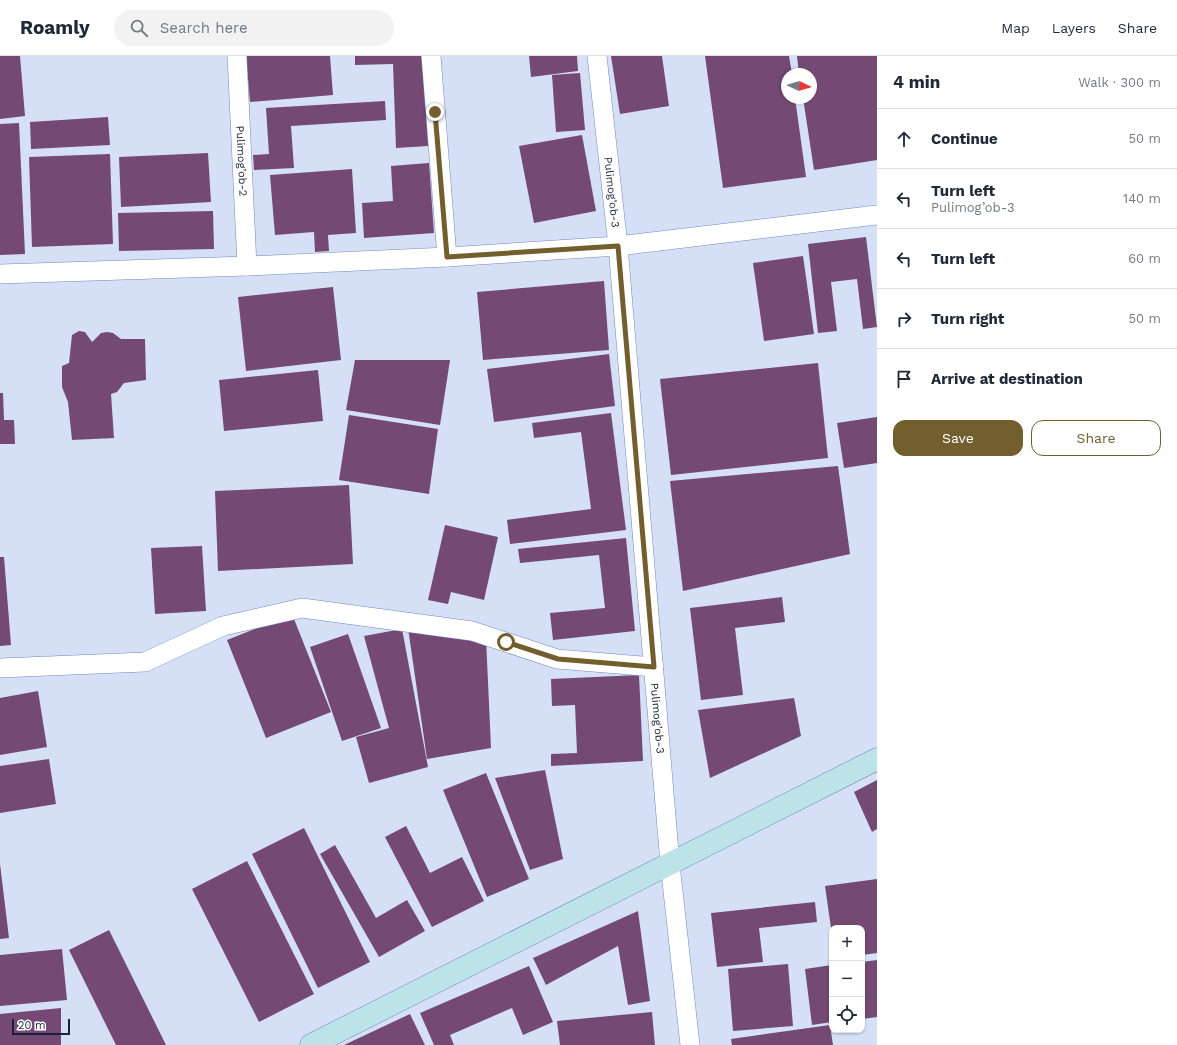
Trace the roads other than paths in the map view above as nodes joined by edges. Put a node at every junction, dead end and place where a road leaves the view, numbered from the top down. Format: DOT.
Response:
graph roads {
  1 [pos="237,56"];
  2 [pos="431,56"];
  3 [pos="597,56"];
  4 [pos="877,215"];
  5 [pos="618,246"];
  6 [pos="447,257"];
  7 [pos="247,266"];
  8 [pos="0,274"];
  9 [pos="654,667"];
  10 [pos="0,668"];
  11 [pos="877,759"];
  12 [pos="670,864"];
  13 [pos="311,1045"];
  14 [pos="690,1045"];
  1 -- 7 [label="street, Pulimog’ob-2"];
  2 -- 6 [label="street"];
  3 -- 5 [label="street, Pulimog’ob-3"];
  4 -- 5 [label="street"];
  5 -- 6 [label="street"];
  5 -- 9 [label="street, Pulimog’ob-3"];
  6 -- 7 [label="street"];
  7 -- 8 [label="street"];
  9 -- 10 [label="street"];
  9 -- 12 [label="street, Pulimog’ob-3"];
  11 -- 12 [label="main road"];
  12 -- 13 [label="main road"];
  12 -- 14 [label="street, Pulimog’ob-3"];
}
